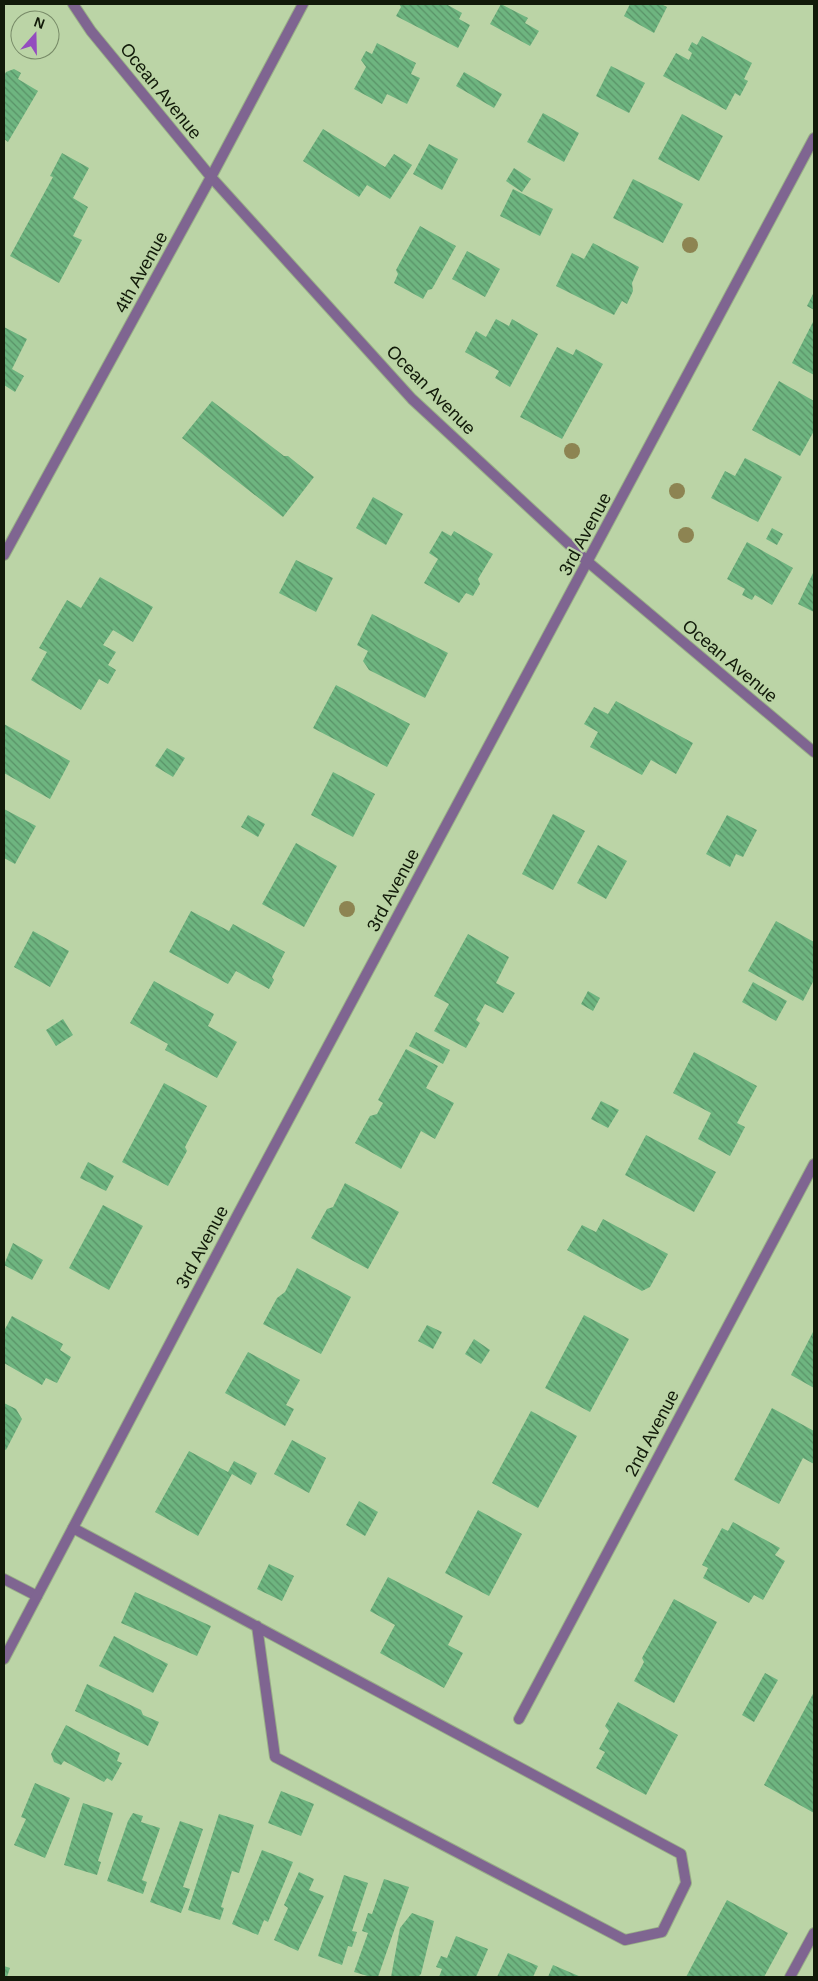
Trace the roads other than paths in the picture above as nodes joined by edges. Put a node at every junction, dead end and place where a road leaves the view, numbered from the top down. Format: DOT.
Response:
graph roads {
  1 [pos="74,4"];
  2 [pos="303,4"];
  3 [pos="814,138"];
  4 [pos="211,177"];
  5 [pos="4,556"];
  6 [pos="588,562"];
  7 [pos="814,752"];
  8 [pos="814,1164"];
  9 [pos="73,1528"];
  10 [pos="4,1579"];
  11 [pos="37,1596"];
  12 [pos="257,1626"];
  13 [pos="4,1659"];
  14 [pos="519,1719"];
  15 [pos="814,1933"];
  16 [pos="790,1977"];
  1 -- 4 [label="street, Ocean Avenue"];
  2 -- 4 [label="street, 4th Avenue"];
  3 -- 6 [label="street, 3rd Avenue"];
  4 -- 5 [label="street, 4th Avenue"];
  4 -- 6 [label="street, Ocean Avenue"];
  6 -- 7 [label="street, Ocean Avenue"];
  6 -- 9 [label="street, 3rd Avenue"];
  8 -- 14 [label="street, 2nd Avenue"];
  9 -- 11 [label="street, 3rd Avenue"];
  9 -- 12 [label="street"];
  10 -- 11 [label="street"];
  11 -- 13 [label="street, 3rd Avenue"];
  12 -- 12 [label="street"];
  15 -- 16 [label="street"];
}
